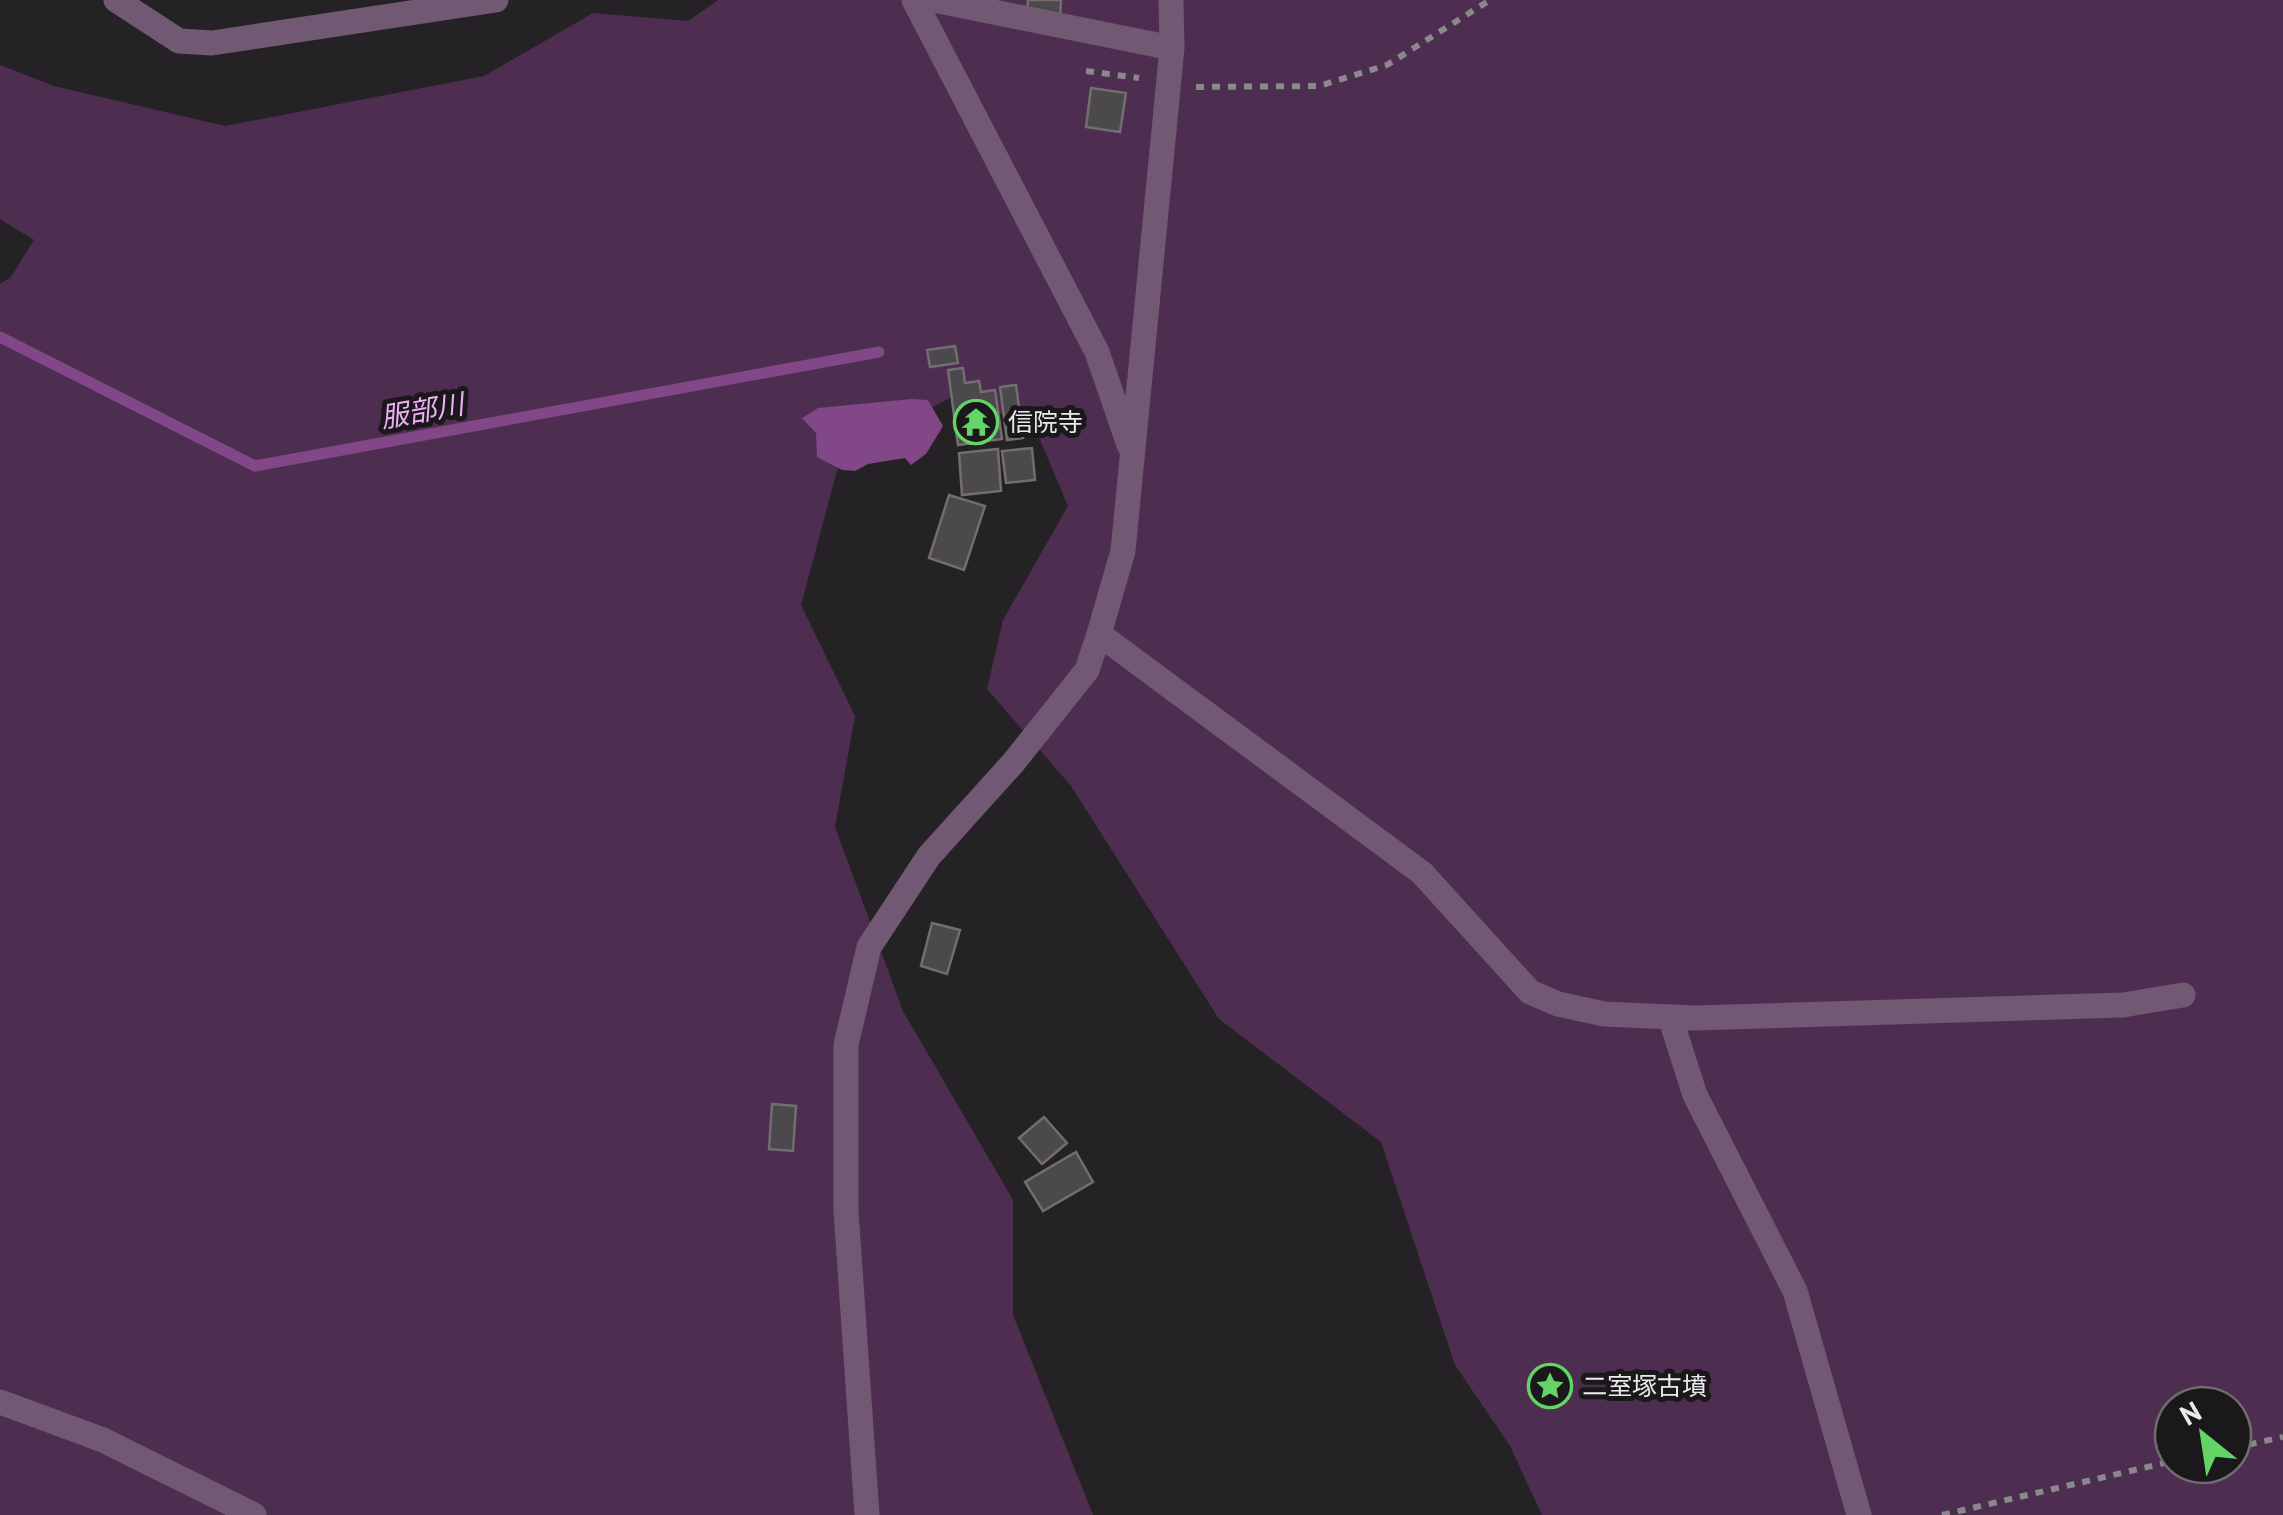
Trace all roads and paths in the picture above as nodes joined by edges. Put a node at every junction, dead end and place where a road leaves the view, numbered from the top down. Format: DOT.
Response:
graph roads {
  1 [pos="116,0"];
  2 [pos="496,0"];
  3 [pos="914,0"];
  4 [pos="934,0"];
  5 [pos="1171,0"];
  6 [pos="1490,0"];
  7 [pos="1172,48"];
  8 [pos="1086,71"];
  9 [pos="1168,82"];
  10 [pos="1132,454"];
  11 [pos="1099,634"];
  12 [pos="2183,996"];
  13 [pos="1670,1016"];
  14 [pos="0,1402"];
  15 [pos="2283,1437"];
  16 [pos="2253,1444"];
  17 [pos="2153,1466"];
  18 [pos="254,1515"];
  19 [pos="867,1515"];
  20 [pos="1859,1515"];
  21 [pos="1942,1515"];
  1 -- 2 [label="street"];
  3 -- 10 [label="street"];
  4 -- 7 [label="street"];
  5 -- 7 [label="street"];
  6 -- 9 [label="path"];
  7 -- 9 [label="street"];
  8 -- 9 [label="path"];
  9 -- 10 [label="street"];
  10 -- 11 [label="street"];
  11 -- 13 [label="street"];
  11 -- 19 [label="street"];
  12 -- 13 [label="street"];
  13 -- 20 [label="street"];
  14 -- 18 [label="street"];
  15 -- 16 [label="path"];
  17 -- 21 [label="path"];
}
